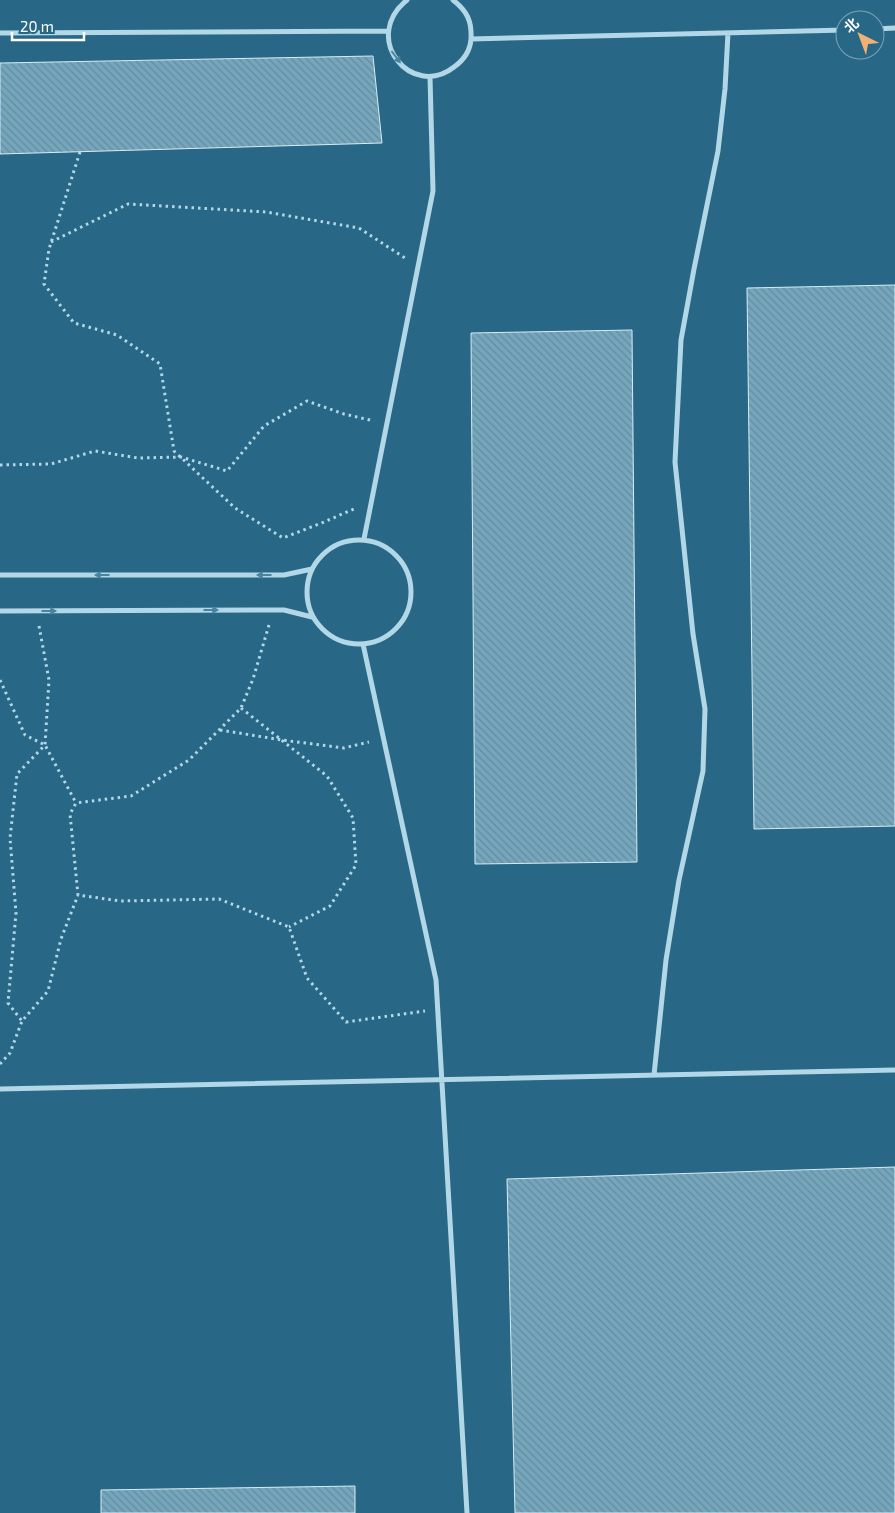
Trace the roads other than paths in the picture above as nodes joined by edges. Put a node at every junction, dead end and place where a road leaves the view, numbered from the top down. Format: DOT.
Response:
graph roads {
  1 [pos="407,0"];
  2 [pos="453,0"];
  3 [pos="835,30"];
  4 [pos="388,31"];
  5 [pos="728,32"];
  6 [pos="0,33"];
  7 [pos="471,39"];
  8 [pos="430,77"];
  9 [pos="364,539"];
  10 [pos="312,568"];
  11 [pos="0,575"];
  12 [pos="0,610"];
  13 [pos="312,617"];
  14 [pos="363,644"];
  15 [pos="895,1070"];
  16 [pos="654,1075"];
  17 [pos="442,1080"];
  18 [pos="0,1089"];
  19 [pos="467,1513"];
  1 -- 4 [label="street"];
  2 -- 7 [label="street"];
  3 -- 5 [label="street"];
  4 -- 6 [label="street"];
  4 -- 8 [label="street, one-way"];
  5 -- 7 [label="street"];
  5 -- 16 [label="street"];
  7 -- 8 [label="street"];
  8 -- 9 [label="street"];
  9 -- 10 [label="street"];
  9 -- 14 [label="street"];
  10 -- 11 [label="street, one-way"];
  10 -- 13 [label="street"];
  12 -- 13 [label="street, one-way"];
  13 -- 14 [label="street"];
  14 -- 17 [label="street"];
  15 -- 16 [label="street"];
  16 -- 17 [label="street"];
  17 -- 18 [label="street"];
  17 -- 19 [label="street"];
}
